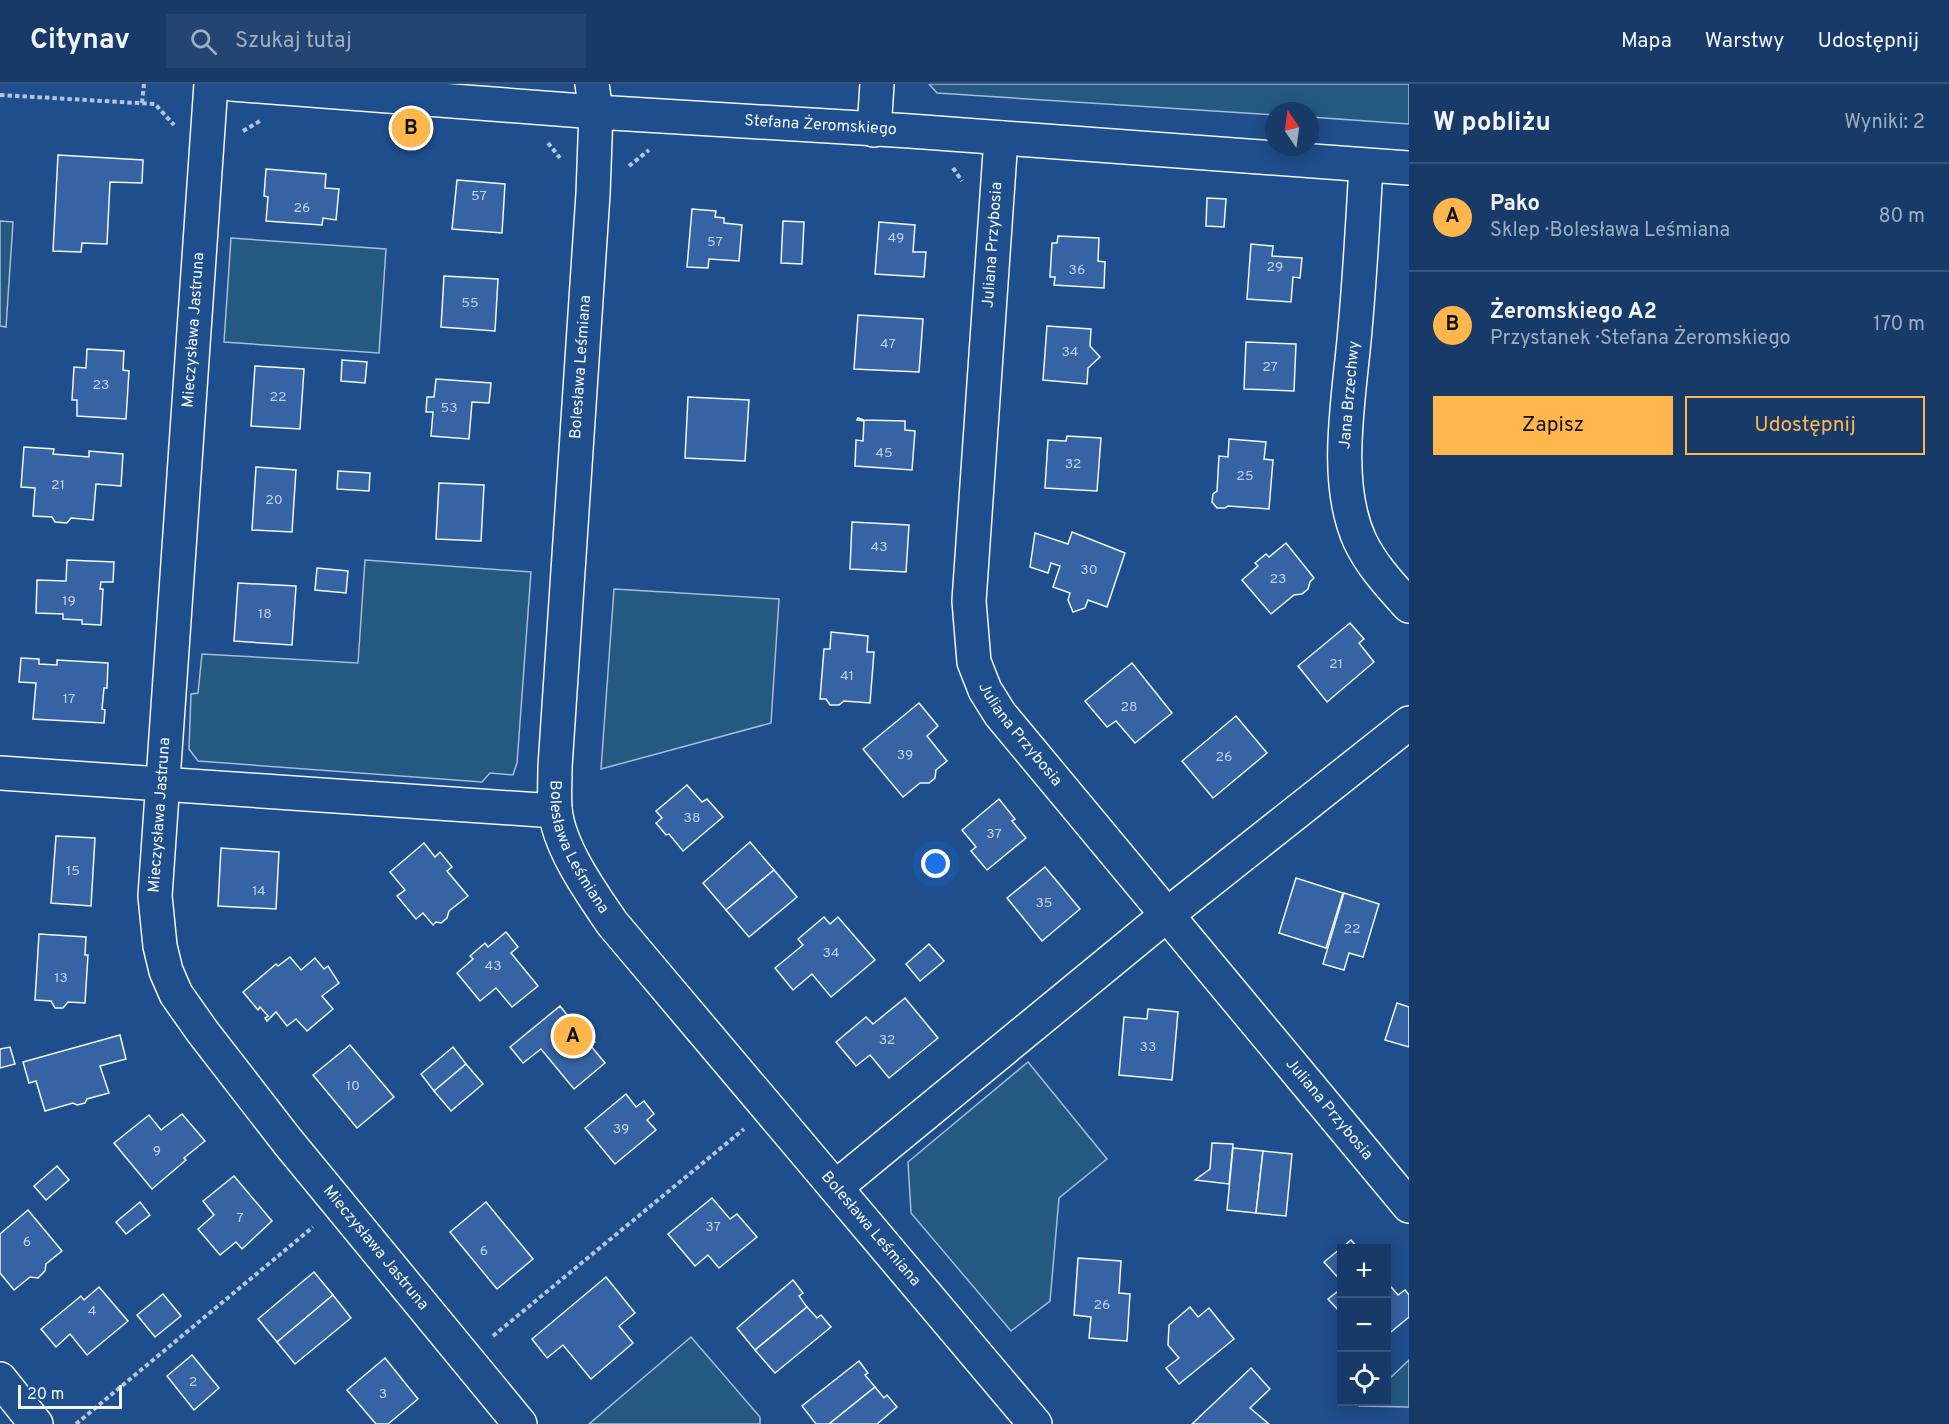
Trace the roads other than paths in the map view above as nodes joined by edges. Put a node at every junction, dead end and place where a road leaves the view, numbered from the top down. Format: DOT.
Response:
graph roads {
  1 [pos="211,84"];
  2 [pos="232,84"];
  3 [pos="877,84"];
  4 [pos="594,98"];
  5 [pos="874,130"];
  6 [pos="1001,138"];
  7 [pos="1366,166"];
  8 [pos="1409,168"];
  9 [pos="1409,606"];
  10 [pos="1409,723"];
  11 [pos="0,773"];
  12 [pos="162,785"];
  13 [pos="555,811"];
  14 [pos="1168,914"];
  15 [pos="836,1187"];
  16 [pos="1409,1206"];
  17 [pos="0,1379"];
  18 [pos="36,1424"];
  19 [pos="520,1424"];
  20 [pos="1035,1424"];
  1 -- 12 [label="street, Mieczysława Jastruna"];
  2 -- 4 [label="street, Stefana Żeromskiego"];
  3 -- 5 [label="street"];
  4 -- 5 [label="street, Stefana Żeromskiego"];
  4 -- 13 [label="street, Bolesława Leśmiana"];
  5 -- 6 [label="street, Stefana Żeromskiego"];
  6 -- 7 [label="street, Stefana Żeromskiego"];
  6 -- 14 [label="street, Juliana Przybosia"];
  7 -- 8 [label="street, Stefana Żeromskiego"];
  7 -- 9 [label="street, Jana Brzechwy"];
  10 -- 14 [label="street"];
  11 -- 12 [label="street"];
  12 -- 13 [label="street"];
  12 -- 19 [label="street, Mieczysława Jastruna"];
  13 -- 15 [label="street, Bolesława Leśmiana"];
  14 -- 15 [label="street"];
  14 -- 16 [label="street, Juliana Przybosia"];
  15 -- 20 [label="street, Bolesława Leśmiana"];
  17 -- 18 [label="street"];
}
